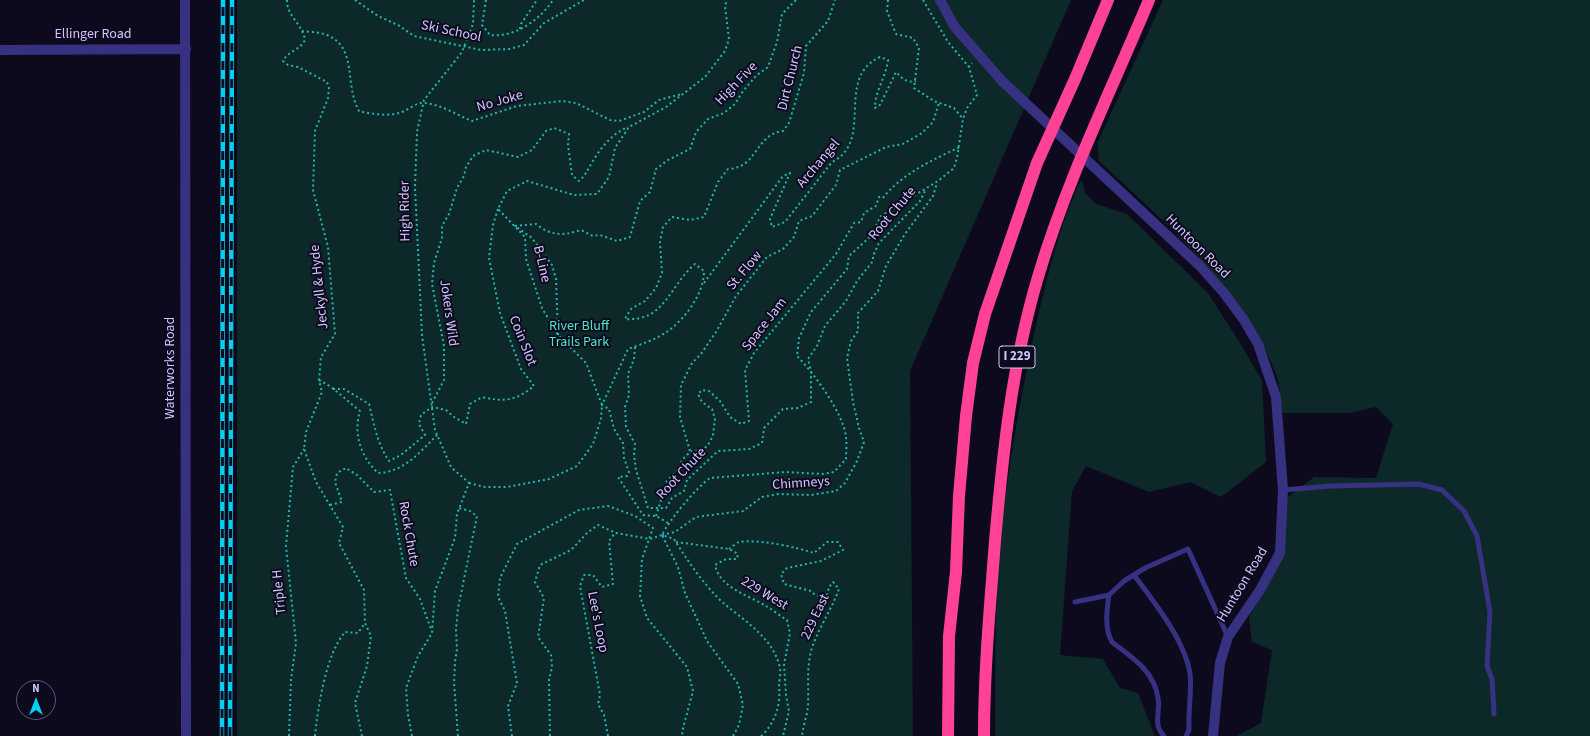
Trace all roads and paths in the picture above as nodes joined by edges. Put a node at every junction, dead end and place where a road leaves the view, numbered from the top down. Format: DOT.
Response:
graph roads {
  1 [pos="185,0"];
  2 [pos="287,0"];
  3 [pos="355,0"];
  4 [pos="474,0"];
  5 [pos="486,0"];
  6 [pos="537,0"];
  7 [pos="553,0"];
  8 [pos="584,0"];
  9 [pos="727,0"];
  10 [pos="796,0"];
  11 [pos="835,0"];
  12 [pos="888,0"];
  13 [pos="940,0"];
  14 [pos="1108,0"];
  15 [pos="1149,0"];
  16 [pos="520,29"];
  17 [pos="302,31"];
  18 [pos="464,46"];
  19 [pos="186,49"];
  20 [pos="0,50"];
  21 [pos="978,54"];
  22 [pos="916,81"];
  23 [pos="683,94"];
  24 [pos="424,103"];
  25 [pos="939,103"];
  26 [pos="963,119"];
  27 [pos="629,127"];
  28 [pos="960,147"];
  29 [pos="938,181"];
  30 [pos="927,188"];
  31 [pos="498,209"];
  32 [pos="515,226"];
  33 [pos="702,285"];
  34 [pos="558,335"];
  35 [pos="635,347"];
  36 [pos="811,371"];
  37 [pos="319,380"];
  38 [pos="333,389"];
  39 [pos="432,403"];
  40 [pos="602,405"];
  41 [pos="432,407"];
  42 [pos="437,435"];
  43 [pos="304,449"];
  44 [pos="690,452"];
  45 [pos="469,483"];
  46 [pos="1283,490"];
  47 [pos="330,505"];
  48 [pos="459,508"];
  49 [pos="658,508"];
  50 [pos="656,516"];
  51 [pos="668,523"];
  52 [pos="615,533"];
  53 [pos="662,535"];
  54 [pos="650,539"];
  55 [pos="676,542"];
  56 [pos="729,549"];
  57 [pos="1134,575"];
  58 [pos="1109,595"];
  59 [pos="1075,602"];
  60 [pos="365,623"];
  61 [pos="432,633"];
  62 [pos="1228,637"];
  63 [pos="1494,714"];
  64 [pos="186,736"];
  65 [pos="289,736"];
  66 [pos="315,736"];
  67 [pos="362,736"];
  68 [pos="412,736"];
  69 [pos="458,736"];
  70 [pos="512,736"];
  71 [pos="550,736"];
  72 [pos="608,736"];
  73 [pos="682,736"];
  74 [pos="733,736"];
  75 [pos="761,736"];
  76 [pos="783,736"];
  77 [pos="802,736"];
  78 [pos="948,736"];
  79 [pos="984,736"];
  80 [pos="1164,736"];
  81 [pos="1186,736"];
  82 [pos="1213,736"];
  1 -- 19 [label="street, Waterworks Road"];
  2 -- 17 [label="path"];
  3 -- 18 [label="path, Ski School"];
  4 -- 18 [label="path, High Rider"];
  5 -- 16 [label="path"];
  6 -- 16 [label="path"];
  7 -- 16 [label="path"];
  8 -- 18 [label="path, Ski School"];
  9 -- 23 [label="path"];
  10 -- 32 [label="path, High Five"];
  11 -- 33 [label="path, Dirt Church"];
  12 -- 22 [label="path"];
  13 -- 21 [label="street, Huntoon Road"];
  14 -- 78 [label="highway"];
  15 -- 79 [label="highway, I 229"];
  17 -- 24 [label="path"];
  17 -- 37 [label="path, Jeckyll & Hyde"];
  18 -- 24 [label="path, High Rider"];
  19 -- 20 [label="street, Ellinger Road"];
  19 -- 64 [label="street, Waterworks Road"];
  21 -- 26 [label="path"];
  21 -- 46 [label="street, Huntoon Road"];
  22 -- 25 [label="path"];
  22 -- 33 [label="path, Archangel"];
  23 -- 24 [label="path, No Joke"];
  23 -- 27 [label="path"];
  24 -- 39 [label="path, High Rider"];
  25 -- 26 [label="path"];
  25 -- 44 [label="path, St. Flow"];
  26 -- 28 [label="path"];
  27 -- 31 [label="path"];
  27 -- 39 [label="path, Jokers Wild"];
  28 -- 29 [label="path"];
  28 -- 44 [label="path, Space Jam"];
  29 -- 30 [label="path"];
  29 -- 53 [label="path, Chimneys"];
  30 -- 36 [label="path, Root Chute"];
  30 -- 36 [label="path"];
  31 -- 32 [label="path, B-Line"];
  31 -- 41 [label="path, Coin Slot"];
  32 -- 34 [label="path, B-Line"];
  32 -- 34 [label="path"];
  33 -- 35 [label="path, Dirt Church"];
  34 -- 40 [label="path, B-Line"];
  35 -- 40 [label="path, Dirt Church"];
  35 -- 49 [label="path, Root Chute"];
  36 -- 49 [label="path, Root Chute"];
  36 -- 51 [label="path"];
  37 -- 38 [label="path"];
  37 -- 43 [label="path, Jeckyll & Hyde"];
  38 -- 41 [label="path"];
  38 -- 42 [label="path"];
  39 -- 41 [label="path, High Rider"];
  40 -- 45 [label="path, B-Line"];
  40 -- 50 [label="path"];
  41 -- 42 [label="path, High Rider"];
  42 -- 45 [label="path, High Rider"];
  43 -- 47 [label="path, Jeckyll & Hyde"];
  43 -- 65 [label="path, Triple H"];
  44 -- 49 [label="path"];
  45 -- 48 [label="path"];
  46 -- 62 [label="street, Huntoon Road"];
  46 -- 63 [label="lane"];
  47 -- 60 [label="path, Jeckyll & Hyde"];
  47 -- 61 [label="path, Rock Chute"];
  48 -- 61 [label="path"];
  48 -- 69 [label="path"];
  49 -- 50 [label="path"];
  50 -- 51 [label="path"];
  51 -- 53 [label="path"];
  52 -- 54 [label="path"];
  52 -- 71 [label="path"];
  52 -- 72 [label="path, Lee's Loop"];
  53 -- 54 [label="path"];
  53 -- 55 [label="path"];
  53 -- 74 [label="path"];
  54 -- 70 [label="path"];
  54 -- 73 [label="path"];
  55 -- 56 [label="path"];
  55 -- 75 [label="path"];
  56 -- 76 [label="path, 229 West"];
  56 -- 77 [label="path, 229 East"];
  57 -- 58 [label="lane"];
  57 -- 62 [label="lane"];
  57 -- 81 [label="lane"];
  58 -- 59 [label="lane"];
  58 -- 80 [label="lane"];
  60 -- 66 [label="path"];
  60 -- 67 [label="path, Jeckyll & Hyde"];
  61 -- 68 [label="path"];
  62 -- 82 [label="street, Huntoon Road"];
}
